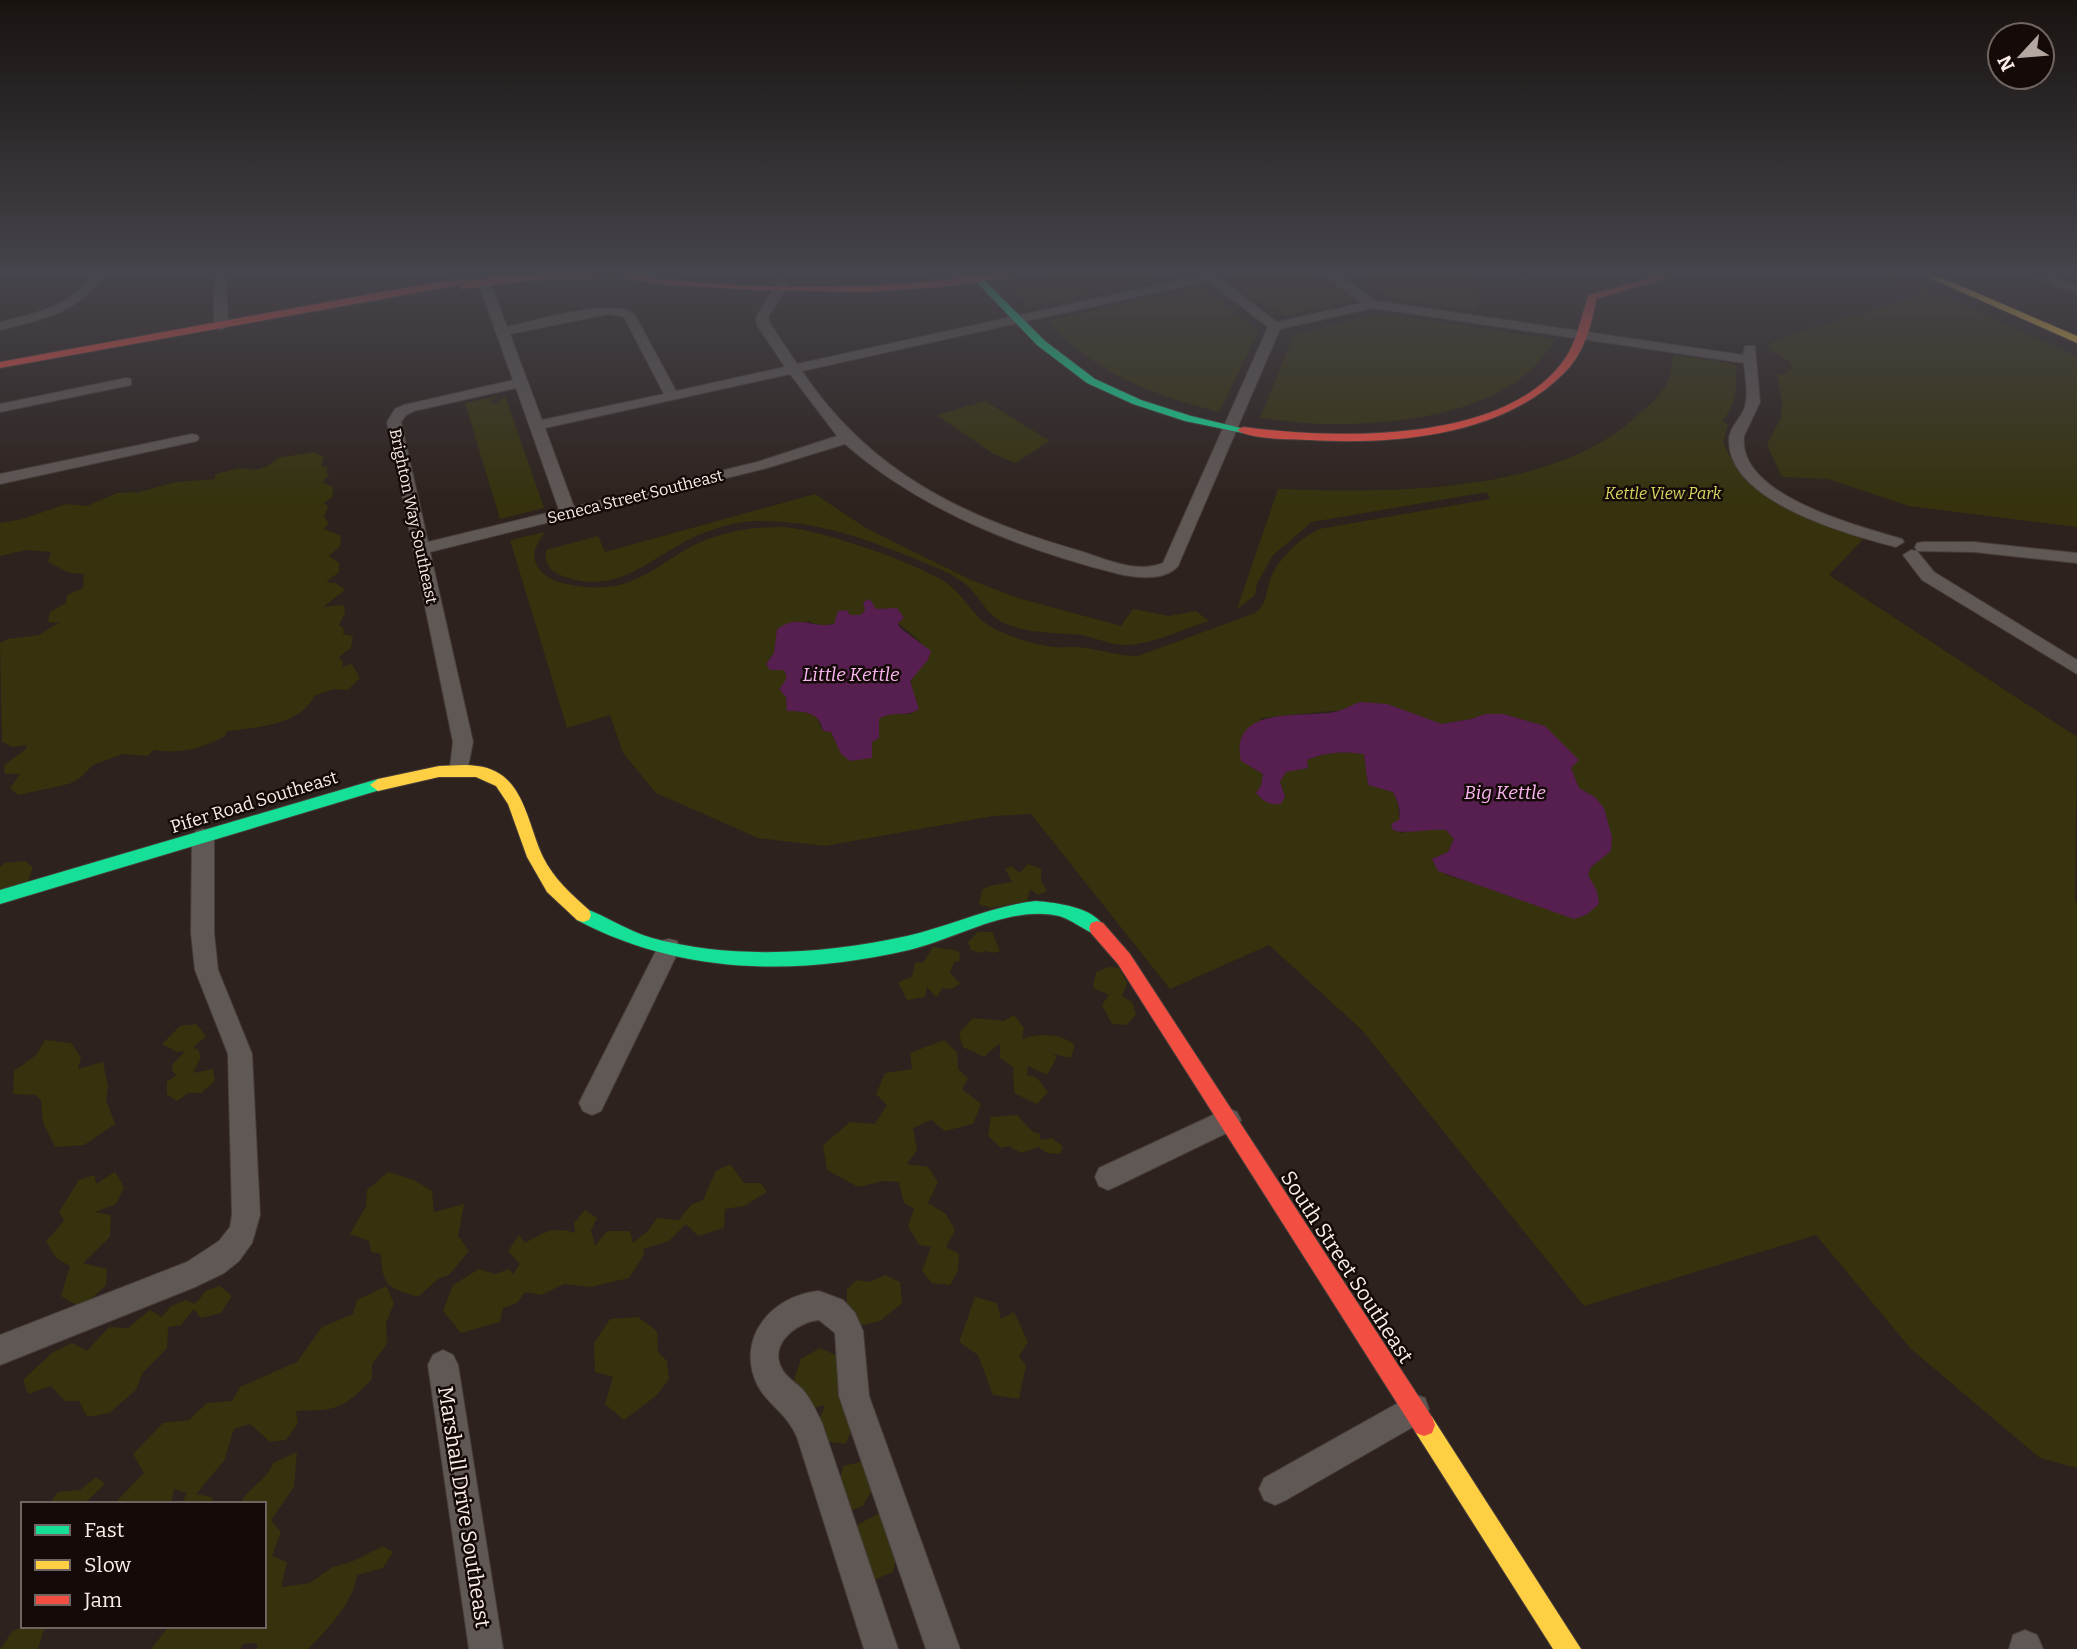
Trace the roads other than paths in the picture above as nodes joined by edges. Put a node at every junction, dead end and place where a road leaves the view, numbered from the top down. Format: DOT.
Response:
graph roads {
  1 [pos="80,351"];
  2 [pos="507,351"];
  3 [pos="648,351"];
  4 [pos="782,351"];
  5 [pos="875,351"];
  6 [pos="1050,351"];
  7 [pos="1264,351"];
  8 [pos="1572,351"];
  9 [pos="1732,351"];
  10 [pos="0,365"];
  11 [pos="795,369"];
  12 [pos="125,382"];
  13 [pos="519,383"];
  14 [pos="672,396"];
  15 [pos="0,408"];
  16 [pos="536,426"];
  17 [pos="1230,427"];
  18 [pos="192,438"];
  19 [pos="847,438"];
  20 [pos="0,479"];
  21 [pos="568,513"];
  22 [pos="421,549"];
  23 [pos="1917,551"];
  24 [pos="2077,558"];
  25 [pos="2077,668"];
  26 [pos="460,767"];
  27 [pos="203,837"];
  28 [pos="0,897"];
  29 [pos="668,948"];
  30 [pos="592,1103"];
  31 [pos="1228,1121"];
  32 [pos="1108,1177"];
  33 [pos="0,1350"];
  34 [pos="443,1365"];
  35 [pos="1414,1409"];
  36 [pos="1275,1489"];
  37 [pos="486,1649"];
  38 [pos="881,1649"];
  39 [pos="943,1649"];
  40 [pos="1568,1649"];
  1 -- 10 [label="street"];
  2 -- 13 [label="street"];
  3 -- 14 [label="street"];
  4 -- 11 [label="street"];
  5 -- 11 [label="street"];
  6 -- 17 [label="street"];
  7 -- 17 [label="street"];
  8 -- 17 [label="street"];
  9 -- 23 [label="street"];
  11 -- 14 [label="street"];
  11 -- 19 [label="street"];
  12 -- 15 [label="street"];
  13 -- 16 [label="street"];
  13 -- 22 [label="street, Brighton Way Southeast"];
  14 -- 16 [label="street"];
  16 -- 21 [label="street"];
  17 -- 19 [label="street"];
  18 -- 20 [label="street"];
  19 -- 21 [label="street, Seneca Street Southeast"];
  21 -- 22 [label="street, Seneca Street Southeast"];
  22 -- 26 [label="street, Brighton Way Southeast"];
  23 -- 24 [label="street"];
  23 -- 25 [label="street"];
  26 -- 27 [label="street, Pifer Road Southeast"];
  26 -- 29 [label="street, Pifer Road Southeast"];
  27 -- 28 [label="street, Pifer Road Southeast"];
  27 -- 33 [label="street"];
  29 -- 30 [label="street"];
  29 -- 31 [label="street, South Street Southeast"];
  31 -- 32 [label="street"];
  31 -- 35 [label="street, South Street Southeast"];
  34 -- 37 [label="street, Marshall Drive Southeast"];
  35 -- 36 [label="street"];
  35 -- 40 [label="street, South Street Southeast"];
  38 -- 39 [label="street"];
}
